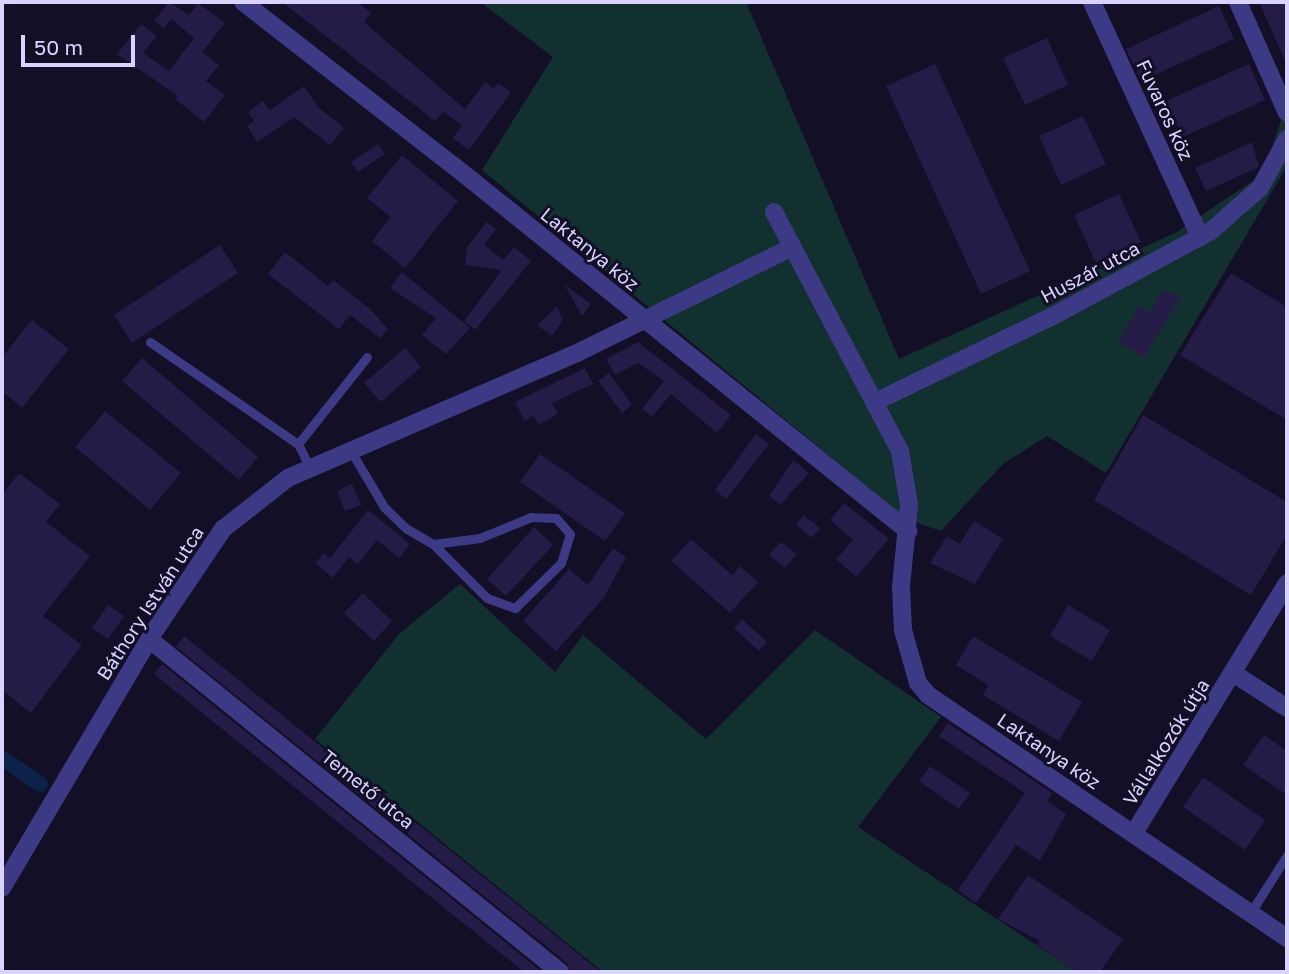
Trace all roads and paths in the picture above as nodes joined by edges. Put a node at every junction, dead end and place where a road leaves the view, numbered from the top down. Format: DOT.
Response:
graph roads {
  1 [pos="243,2"];
  2 [pos="1092,2"];
  3 [pos="1237,2"];
  4 [pos="1287,113"];
  5 [pos="1287,139"];
  6 [pos="774,212"];
  7 [pos="1200,237"];
  8 [pos="790,248"];
  9 [pos="641,318"];
  10 [pos="150,342"];
  11 [pos="367,357"];
  12 [pos="877,401"];
  13 [pos="298,444"];
  14 [pos="352,453"];
  15 [pos="312,469"];
  16 [pos="908,531"];
  17 [pos="433,544"];
  18 [pos="1285,590"];
  19 [pos="149,639"];
  20 [pos="1233,673"];
  21 [pos="1287,708"];
  22 [pos="1134,833"];
  23 [pos="1287,855"];
  24 [pos="2,888"];
  25 [pos="1251,912"];
  26 [pos="1287,938"];
  27 [pos="561,972"];
  1 -- 9 [label="street, Laktanya köz"];
  2 -- 7 [label="street, Fuvaros köz"];
  3 -- 4 [label="street"];
  5 -- 7 [label="street, Huszár utca"];
  6 -- 8 [label="street, Laktanya köz"];
  7 -- 12 [label="street, Huszár utca"];
  8 -- 9 [label="street, Báthory István utca"];
  8 -- 12 [label="street, Laktanya köz"];
  9 -- 14 [label="street, Báthory István utca"];
  9 -- 16 [label="street, Laktanya köz"];
  10 -- 13 [label="lane"];
  11 -- 13 [label="lane"];
  12 -- 16 [label="street, Laktanya köz"];
  13 -- 15 [label="lane"];
  14 -- 15 [label="street, Báthory István utca"];
  14 -- 17 [label="lane"];
  15 -- 19 [label="street, Báthory István utca"];
  16 -- 22 [label="street, Laktanya köz"];
  17 -- 17 [label="lane"];
  18 -- 20 [label="street, Vállalkozók útja"];
  19 -- 24 [label="street, Báthory István utca"];
  19 -- 27 [label="street, Temető utca"];
  20 -- 21 [label="street, Vállalkozók útja"];
  20 -- 22 [label="street, Vállalkozók útja"];
  22 -- 25 [label="street, Laktanya köz"];
  23 -- 25 [label="lane"];
  25 -- 26 [label="street, Laktanya köz"];
}
